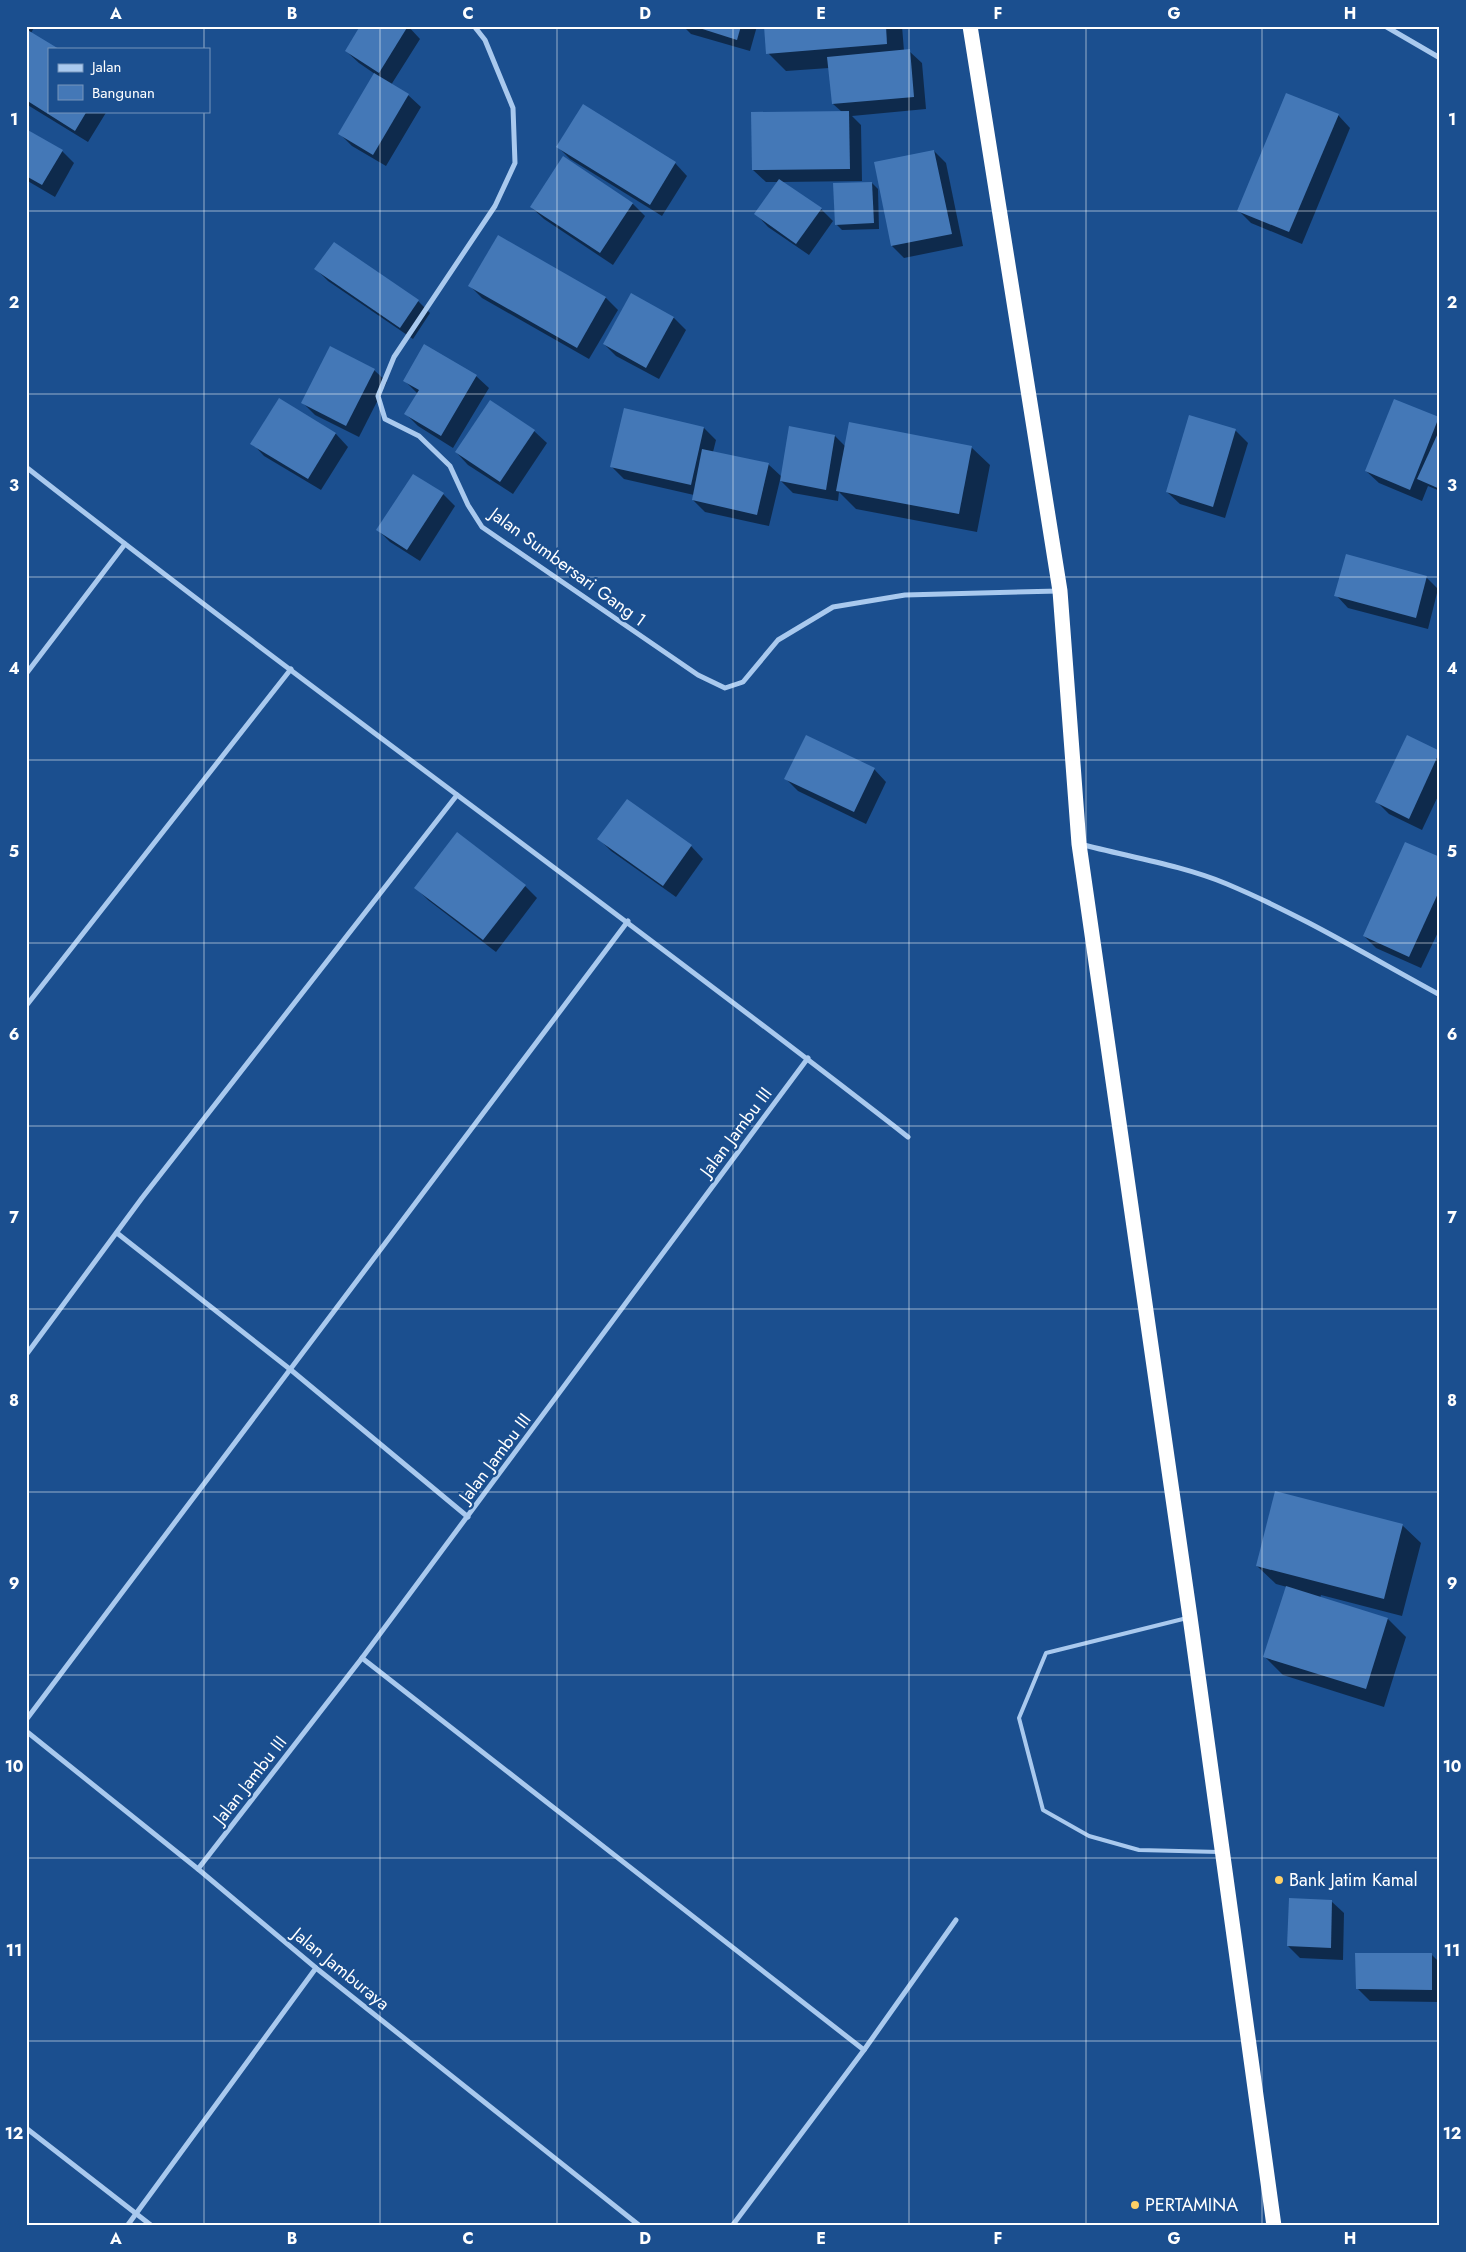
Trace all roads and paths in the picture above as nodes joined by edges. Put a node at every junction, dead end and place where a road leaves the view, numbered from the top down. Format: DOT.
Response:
graph roads {
  1 [pos="474,26"];
  2 [pos="970,26"];
  3 [pos="1385,26"];
  4 [pos="1440,58"];
  5 [pos="26,467"];
  6 [pos="125,544"];
  7 [pos="1060,591"];
  8 [pos="291,669"];
  9 [pos="26,674"];
  10 [pos="457,795"];
  11 [pos="1079,844"];
  12 [pos="628,921"];
  13 [pos="1440,995"];
  14 [pos="26,1006"];
  15 [pos="808,1058"];
  16 [pos="908,1137"];
  17 [pos="117,1234"];
  18 [pos="26,1355"];
  19 [pos="291,1370"];
  20 [pos="468,1517"];
  21 [pos="1190,1617"];
  22 [pos="362,1658"];
  23 [pos="26,1720"];
  24 [pos="26,1731"];
  25 [pos="1221,1852"];
  26 [pos="198,1869"];
  27 [pos="956,1920"];
  28 [pos="316,1968"];
  29 [pos="864,2050"];
  30 [pos="26,2128"];
  31 [pos="136,2214"];
  32 [pos="128,2226"];
  33 [pos="152,2226"];
  34 [pos="640,2226"];
  35 [pos="732,2226"];
  36 [pos="1274,2226"];
  1 -- 7 [label="street, Jalan Sumbersari Gang 1"];
  2 -- 7 [label="highway"];
  3 -- 4 [label="street"];
  5 -- 6 [label="street"];
  6 -- 8 [label="street"];
  6 -- 9 [label="street"];
  7 -- 11 [label="highway"];
  8 -- 10 [label="street"];
  8 -- 14 [label="street"];
  10 -- 12 [label="street"];
  10 -- 17 [label="street"];
  11 -- 13 [label="street"];
  11 -- 21 [label="highway"];
  12 -- 15 [label="street"];
  12 -- 19 [label="street"];
  15 -- 16 [label="street"];
  15 -- 20 [label="street, Jalan Jambu III"];
  17 -- 18 [label="street"];
  17 -- 19 [label="street"];
  19 -- 20 [label="street"];
  19 -- 23 [label="street"];
  20 -- 22 [label="street, Jalan Jambu III"];
  21 -- 25 [label="highway"];
  21 -- 25 [label="lane"];
  22 -- 26 [label="street, Jalan Jambu III"];
  22 -- 29 [label="street"];
  24 -- 26 [label="street, Jalan Jamburaya"];
  25 -- 36 [label="highway"];
  26 -- 28 [label="street, Jalan Jamburaya"];
  27 -- 29 [label="street"];
  28 -- 31 [label="street"];
  28 -- 34 [label="street, Jalan Jamburaya"];
  29 -- 35 [label="street"];
  30 -- 31 [label="street"];
  31 -- 32 [label="street"];
  31 -- 33 [label="street"];
}
